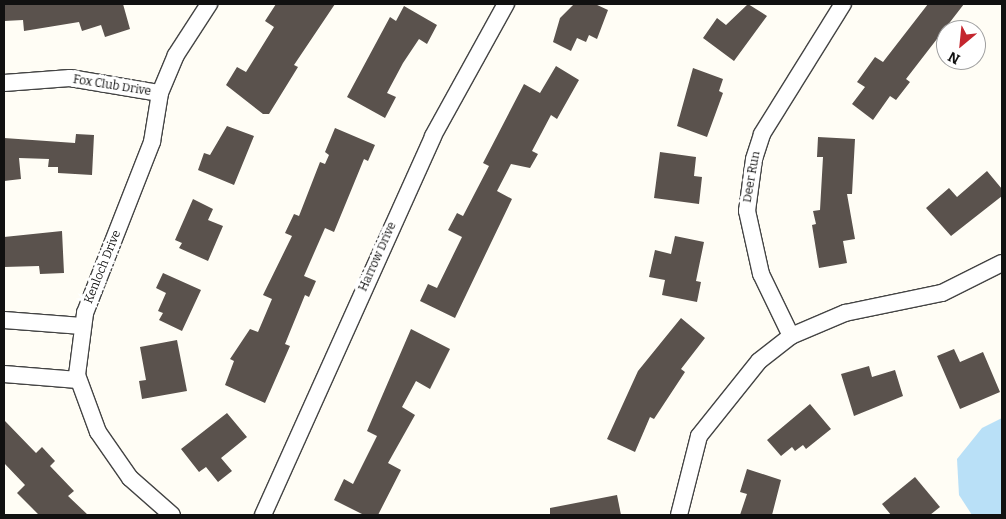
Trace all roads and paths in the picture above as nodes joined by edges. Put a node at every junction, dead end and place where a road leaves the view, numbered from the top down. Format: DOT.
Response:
graph roads {
  1 [pos="208,4"];
  2 [pos="506,4"];
  3 [pos="843,4"];
  4 [pos="4,83"];
  5 [pos="160,94"];
  6 [pos="1002,263"];
  7 [pos="4,320"];
  8 [pos="82,326"];
  9 [pos="791,336"];
  10 [pos="4,374"];
  11 [pos="78,380"];
  12 [pos="172,515"];
  13 [pos="263,515"];
  14 [pos="679,515"];
  1 -- 5 [label="street, Kenloch Drive"];
  2 -- 13 [label="street, Harrow Drive"];
  3 -- 9 [label="street, Deer Run"];
  4 -- 5 [label="street, Fox Club Drive"];
  5 -- 8 [label="street, Kenloch Drive"];
  6 -- 9 [label="street"];
  7 -- 8 [label="street"];
  8 -- 11 [label="street, Kenloch Drive"];
  9 -- 14 [label="street"];
  10 -- 11 [label="street"];
  11 -- 12 [label="street, Kenloch Drive"];
}
